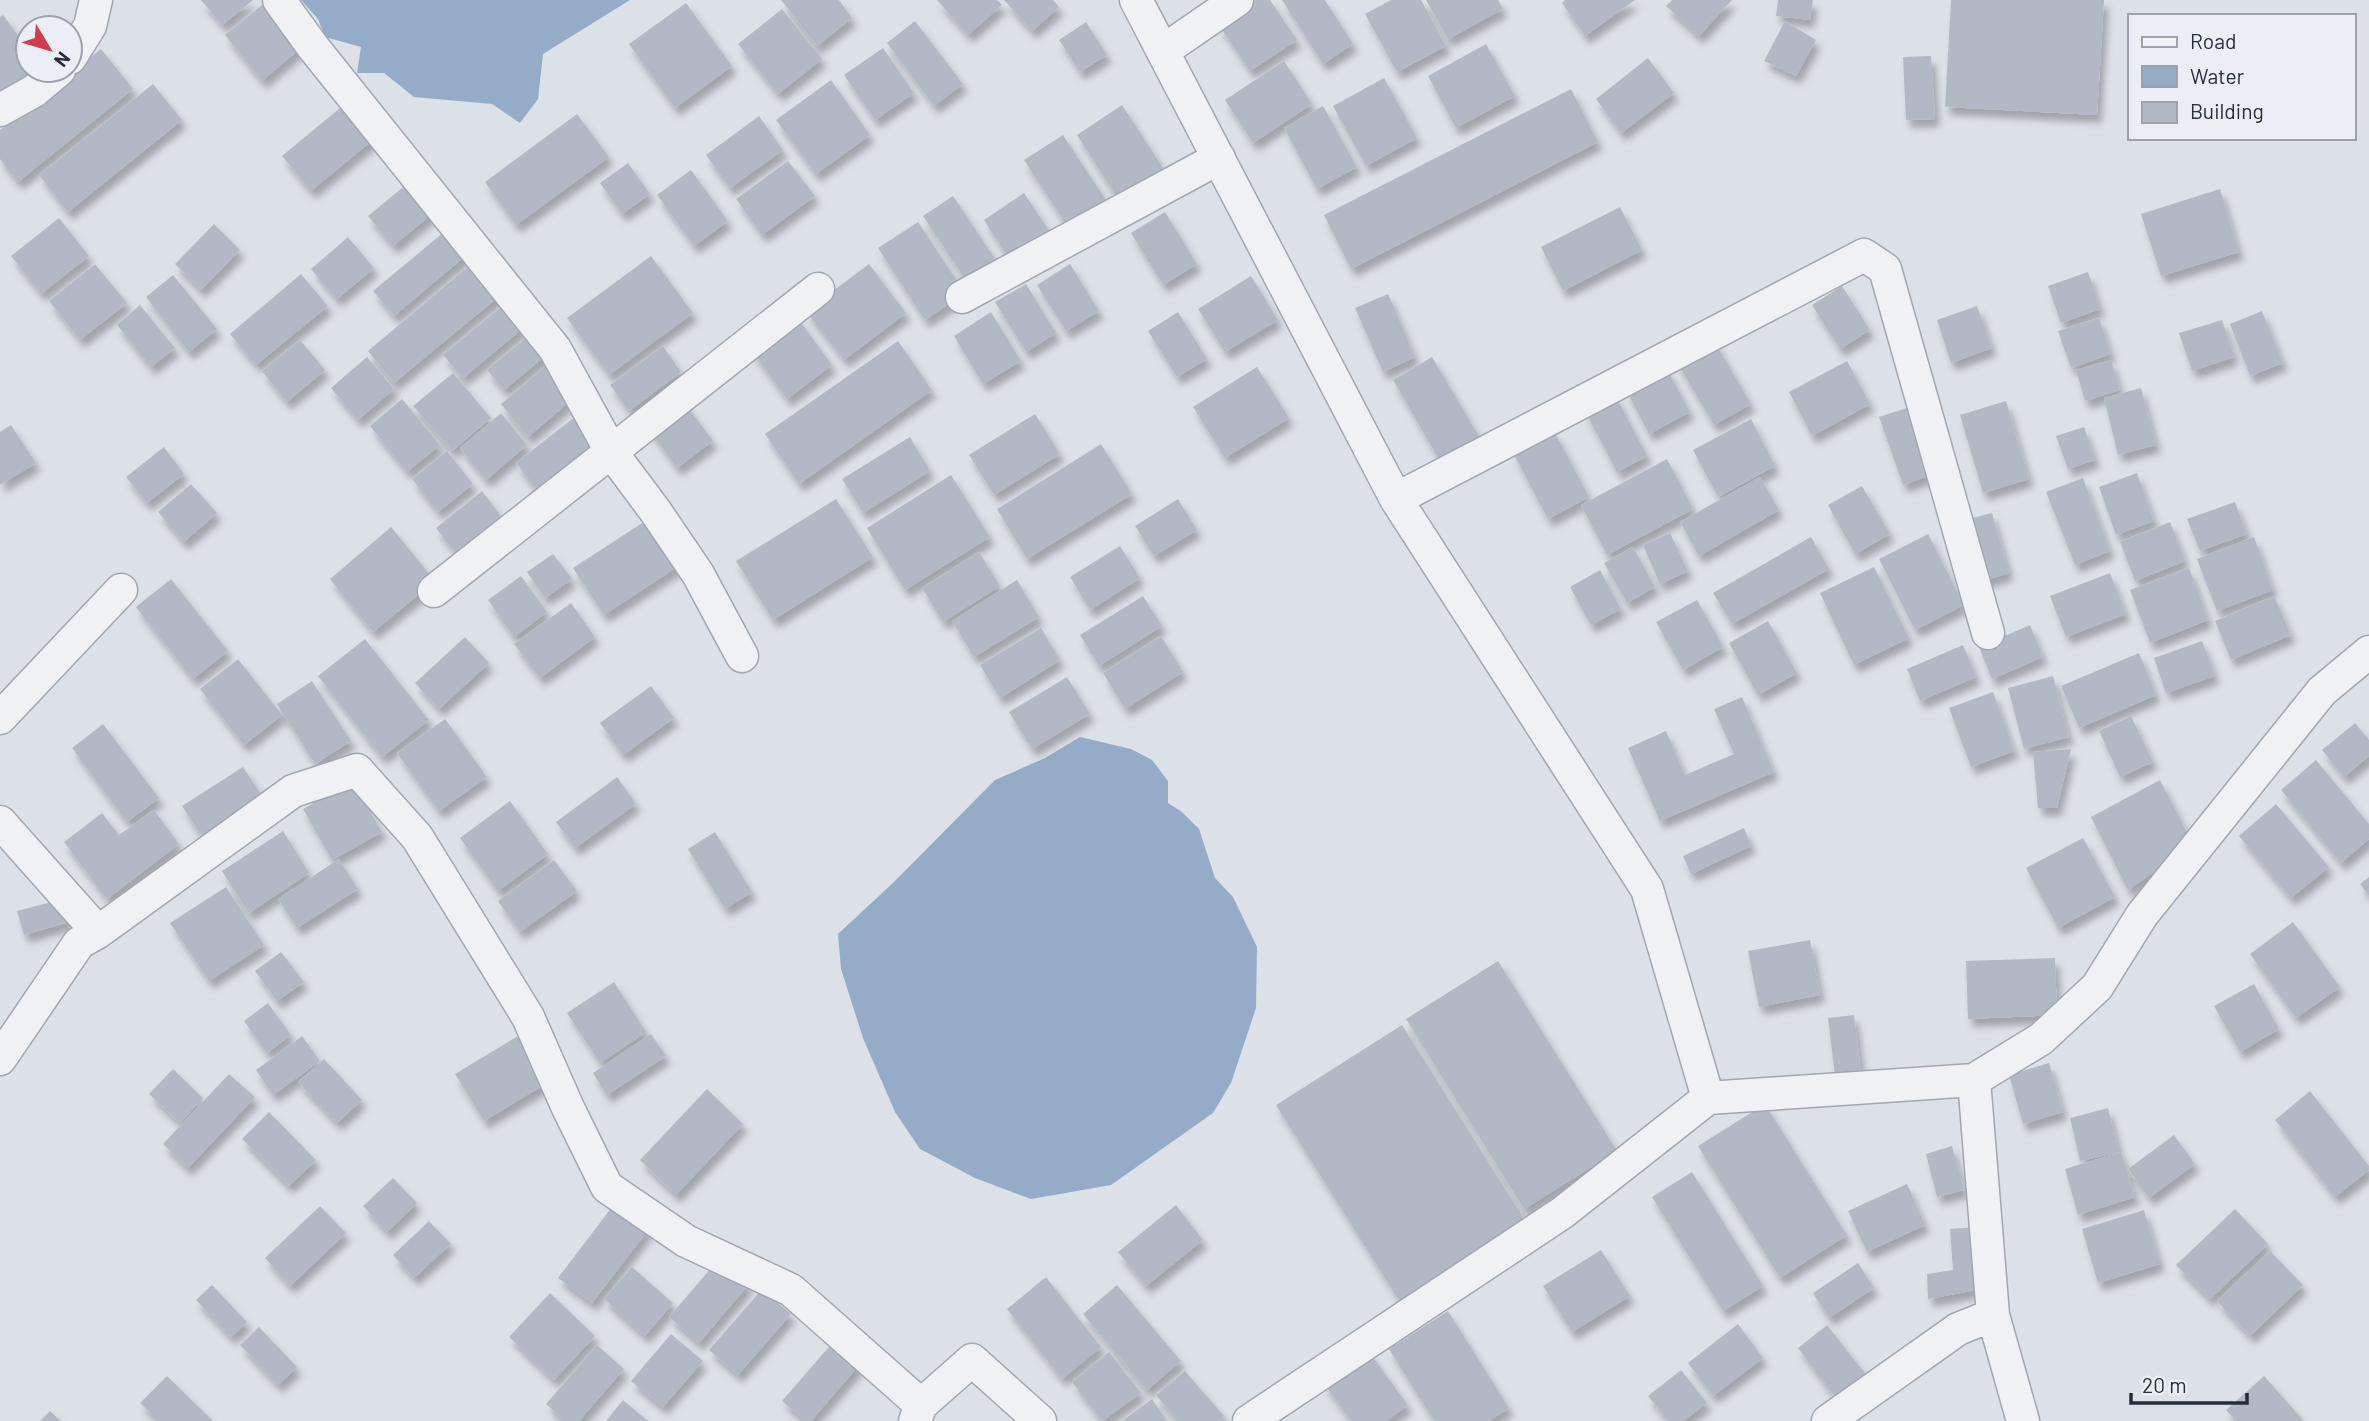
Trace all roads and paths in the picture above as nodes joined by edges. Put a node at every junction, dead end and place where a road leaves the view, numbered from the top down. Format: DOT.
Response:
graph roads {
  1 [pos="96,0"];
  2 [pos="279,0"];
  3 [pos="1136,0"];
  4 [pos="1237,0"];
  5 [pos="84,36"];
  6 [pos="1163,51"];
  7 [pos="42,84"];
  8 [pos="0,110"];
  9 [pos="1219,158"];
  10 [pos="818,289"];
  11 [pos="962,297"];
  12 [pos="612,453"];
  13 [pos="1396,499"];
  14 [pos="121,590"];
  15 [pos="435,591"];
  16 [pos="1987,633"];
  17 [pos="2369,652"];
  18 [pos="742,656"];
  19 [pos="0,718"];
  20 [pos="0,822"];
  21 [pos="98,932"];
  22 [pos="0,1059"];
  23 [pos="1974,1080"];
  24 [pos="1708,1098"];
  25 [pos="1993,1315"];
  26 [pos="918,1413"];
  27 [pos="1040,1421"];
  28 [pos="1249,1421"];
  29 [pos="1828,1421"];
  30 [pos="2023,1421"];
  1 -- 5 [label="street"];
  2 -- 12 [label="street"];
  3 -- 6 [label="street"];
  4 -- 6 [label="street"];
  6 -- 9 [label="street"];
  7 -- 8 [label="street"];
  9 -- 11 [label="street"];
  9 -- 13 [label="street"];
  10 -- 12 [label="street"];
  12 -- 15 [label="street"];
  12 -- 18 [label="street"];
  13 -- 16 [label="street"];
  13 -- 24 [label="street"];
  14 -- 19 [label="street"];
  17 -- 23 [label="street"];
  20 -- 21 [label="street"];
  21 -- 22 [label="street"];
  21 -- 26 [label="street"];
  23 -- 24 [label="street"];
  23 -- 25 [label="street"];
  24 -- 28 [label="street"];
  25 -- 29 [label="street"];
  25 -- 30 [label="street"];
  26 -- 27 [label="street"];
}
